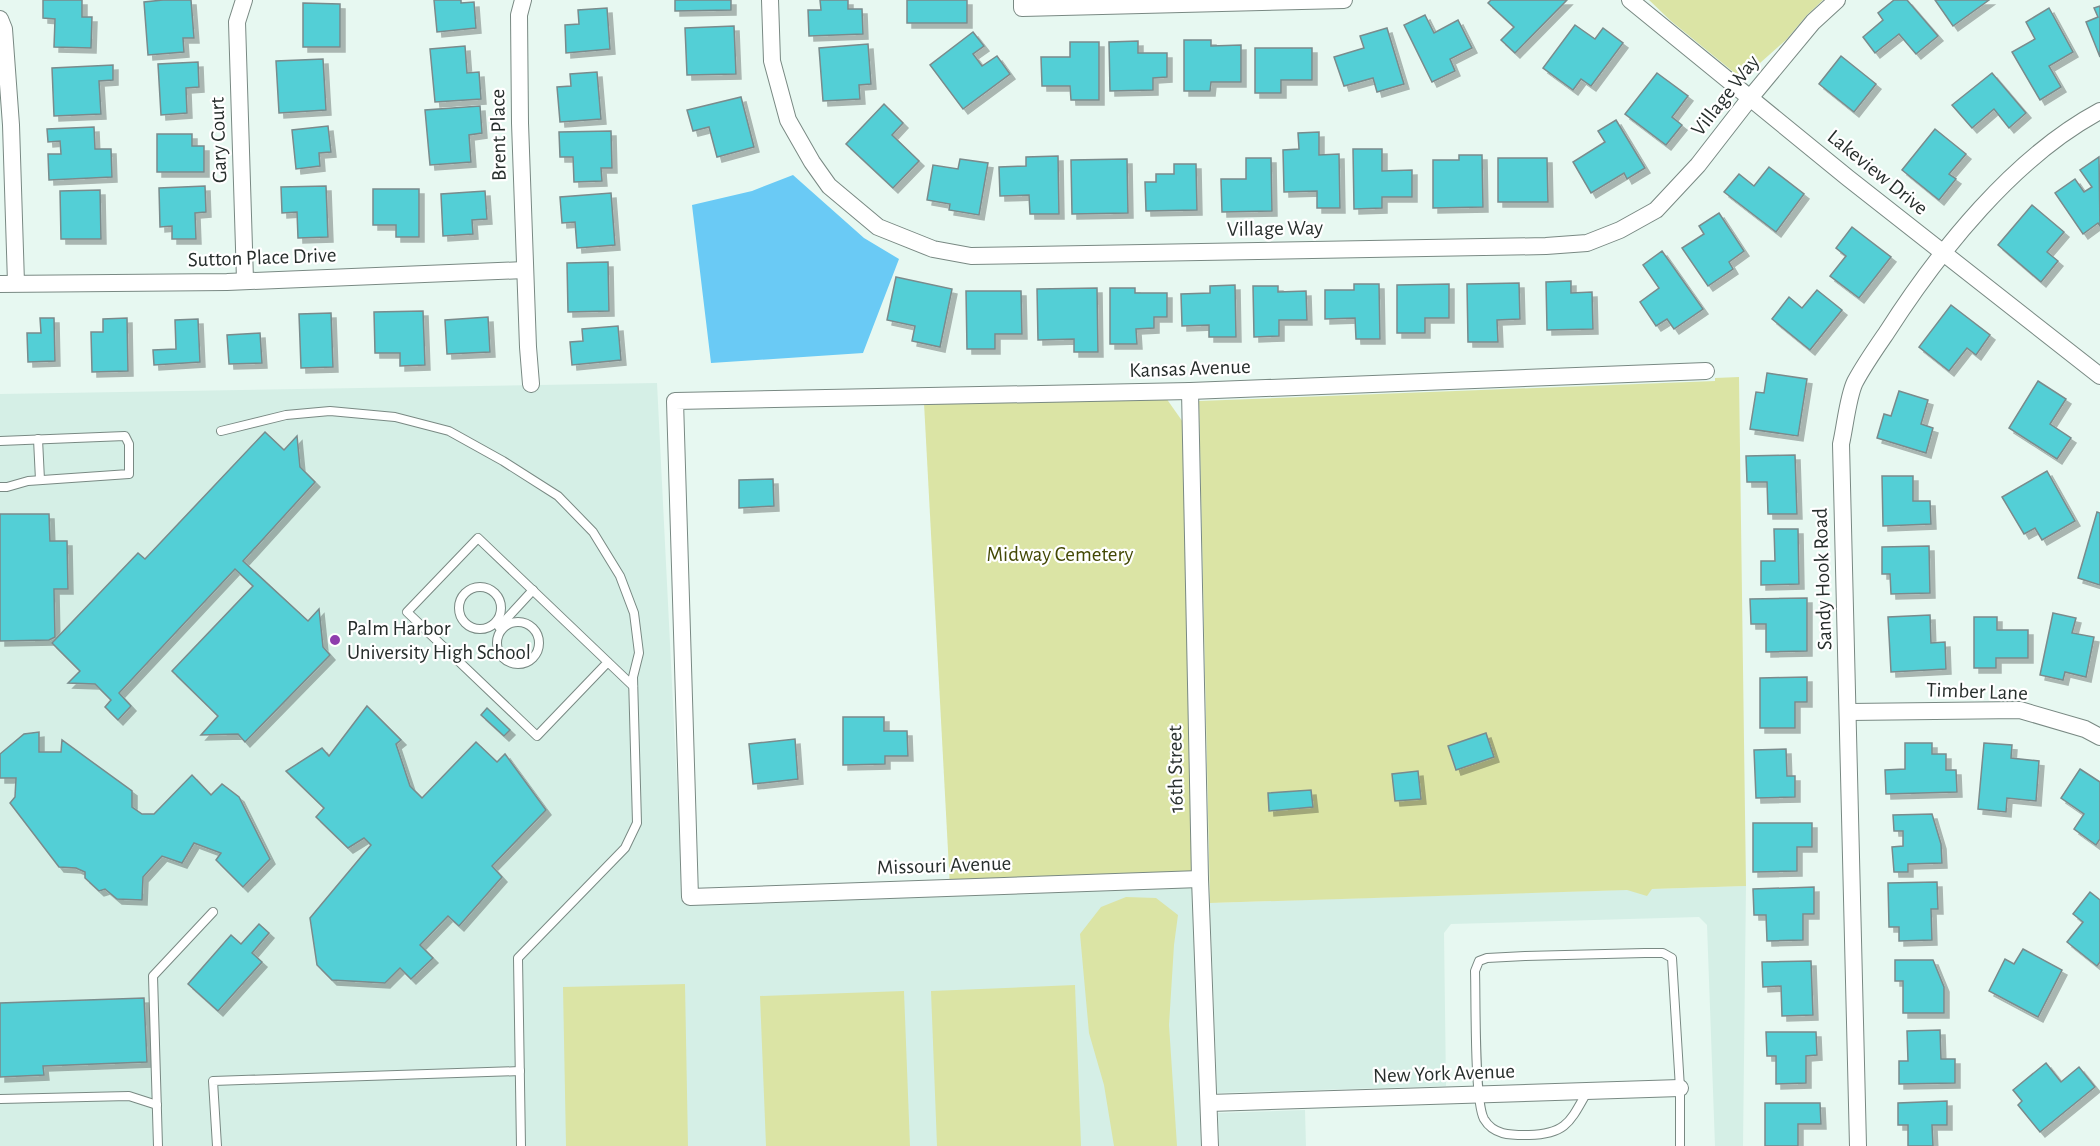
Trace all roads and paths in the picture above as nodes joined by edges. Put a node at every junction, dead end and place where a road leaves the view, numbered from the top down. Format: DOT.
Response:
graph roads {
  1 [pos="244,0"];
  2 [pos="523,0"];
  3 [pos="770,0"];
  4 [pos="1022,0"];
  5 [pos="1344,0"];
  6 [pos="1630,0"];
  7 [pos="1837,0"];
  8 [pos="0,19"];
  9 [pos="1750,98"];
  10 [pos="2100,111"];
  11 [pos="1943,252"];
  12 [pos="525,270"];
  13 [pos="245,280"];
  14 [pos="8,284"];
  15 [pos="1706,371"];
  16 [pos="2100,376"];
  17 [pos="531,384"];
  18 [pos="1190,391"];
  19 [pos="221,431"];
  20 [pos="38,439"];
  21 [pos="0,441"];
  22 [pos="40,480"];
  23 [pos="0,487"];
  24 [pos="532,590"];
  25 [pos="499,626"];
  26 [pos="608,662"];
  27 [pos="633,686"];
  28 [pos="1849,712"];
  29 [pos="2100,737"];
  30 [pos="1200,879"];
  31 [pos="690,897"];
  32 [pos="213,912"];
  33 [pos="520,1071"];
  34 [pos="1680,1088"];
  35 [pos="1588,1091"];
  36 [pos="1479,1094"];
  37 [pos="0,1099"];
  38 [pos="1209,1103"];
  39 [pos="157,1105"];
  40 [pos="158,1146"];
  41 [pos="217,1146"];
  42 [pos="521,1146"];
  43 [pos="1210,1146"];
  44 [pos="1680,1146"];
  45 [pos="1858,1146"];
  1 -- 13 [label="street, Gary Court"];
  2 -- 12 [label="street, Brent Place"];
  3 -- 9 [label="street, Village Way"];
  4 -- 5 [label="street"];
  6 -- 9 [label="street, Lakeview Drive"];
  7 -- 9 [label="street, Village Way"];
  8 -- 14 [label="street"];
  9 -- 11 [label="street, Lakeview Drive"];
  10 -- 11 [label="street, Sandy Hook Road"];
  11 -- 16 [label="street, Lakeview Drive"];
  11 -- 28 [label="street, Sandy Hook Road"];
  12 -- 13 [label="street, Sutton Place Drive"];
  12 -- 17 [label="street, Brent Place"];
  13 -- 14 [label="street, Sutton Place Drive"];
  15 -- 18 [label="street, Kansas Avenue"];
  18 -- 30 [label="street, 16th Street"];
  18 -- 31 [label="street, Kansas Avenue"];
  19 -- 27 [label="lane"];
  20 -- 21 [label="lane"];
  20 -- 22 [label="lane"];
  20 -- 22 [label="lane"];
  22 -- 23 [label="lane"];
  24 -- 25 [label="lane"];
  24 -- 26 [label="lane"];
  24 -- 26 [label="lane"];
  25 -- 25 [label="lane"];
  25 -- 25 [label="lane"];
  26 -- 27 [label="lane"];
  27 -- 33 [label="lane"];
  28 -- 29 [label="street, Timber Lane"];
  28 -- 45 [label="street, Sandy Hook Road"];
  30 -- 31 [label="street, Missouri Avenue"];
  30 -- 38 [label="street, 16th Street"];
  32 -- 39 [label="lane"];
  33 -- 41 [label="lane"];
  33 -- 42 [label="lane"];
  34 -- 35 [label="street, New York Avenue"];
  34 -- 36 [label="lane"];
  34 -- 44 [label="lane"];
  35 -- 36 [label="street, New York Avenue"];
  35 -- 36 [label="lane"];
  36 -- 38 [label="street, New York Avenue"];
  37 -- 39 [label="lane"];
  38 -- 43 [label="street, 16th Street"];
  39 -- 40 [label="lane"];
}
